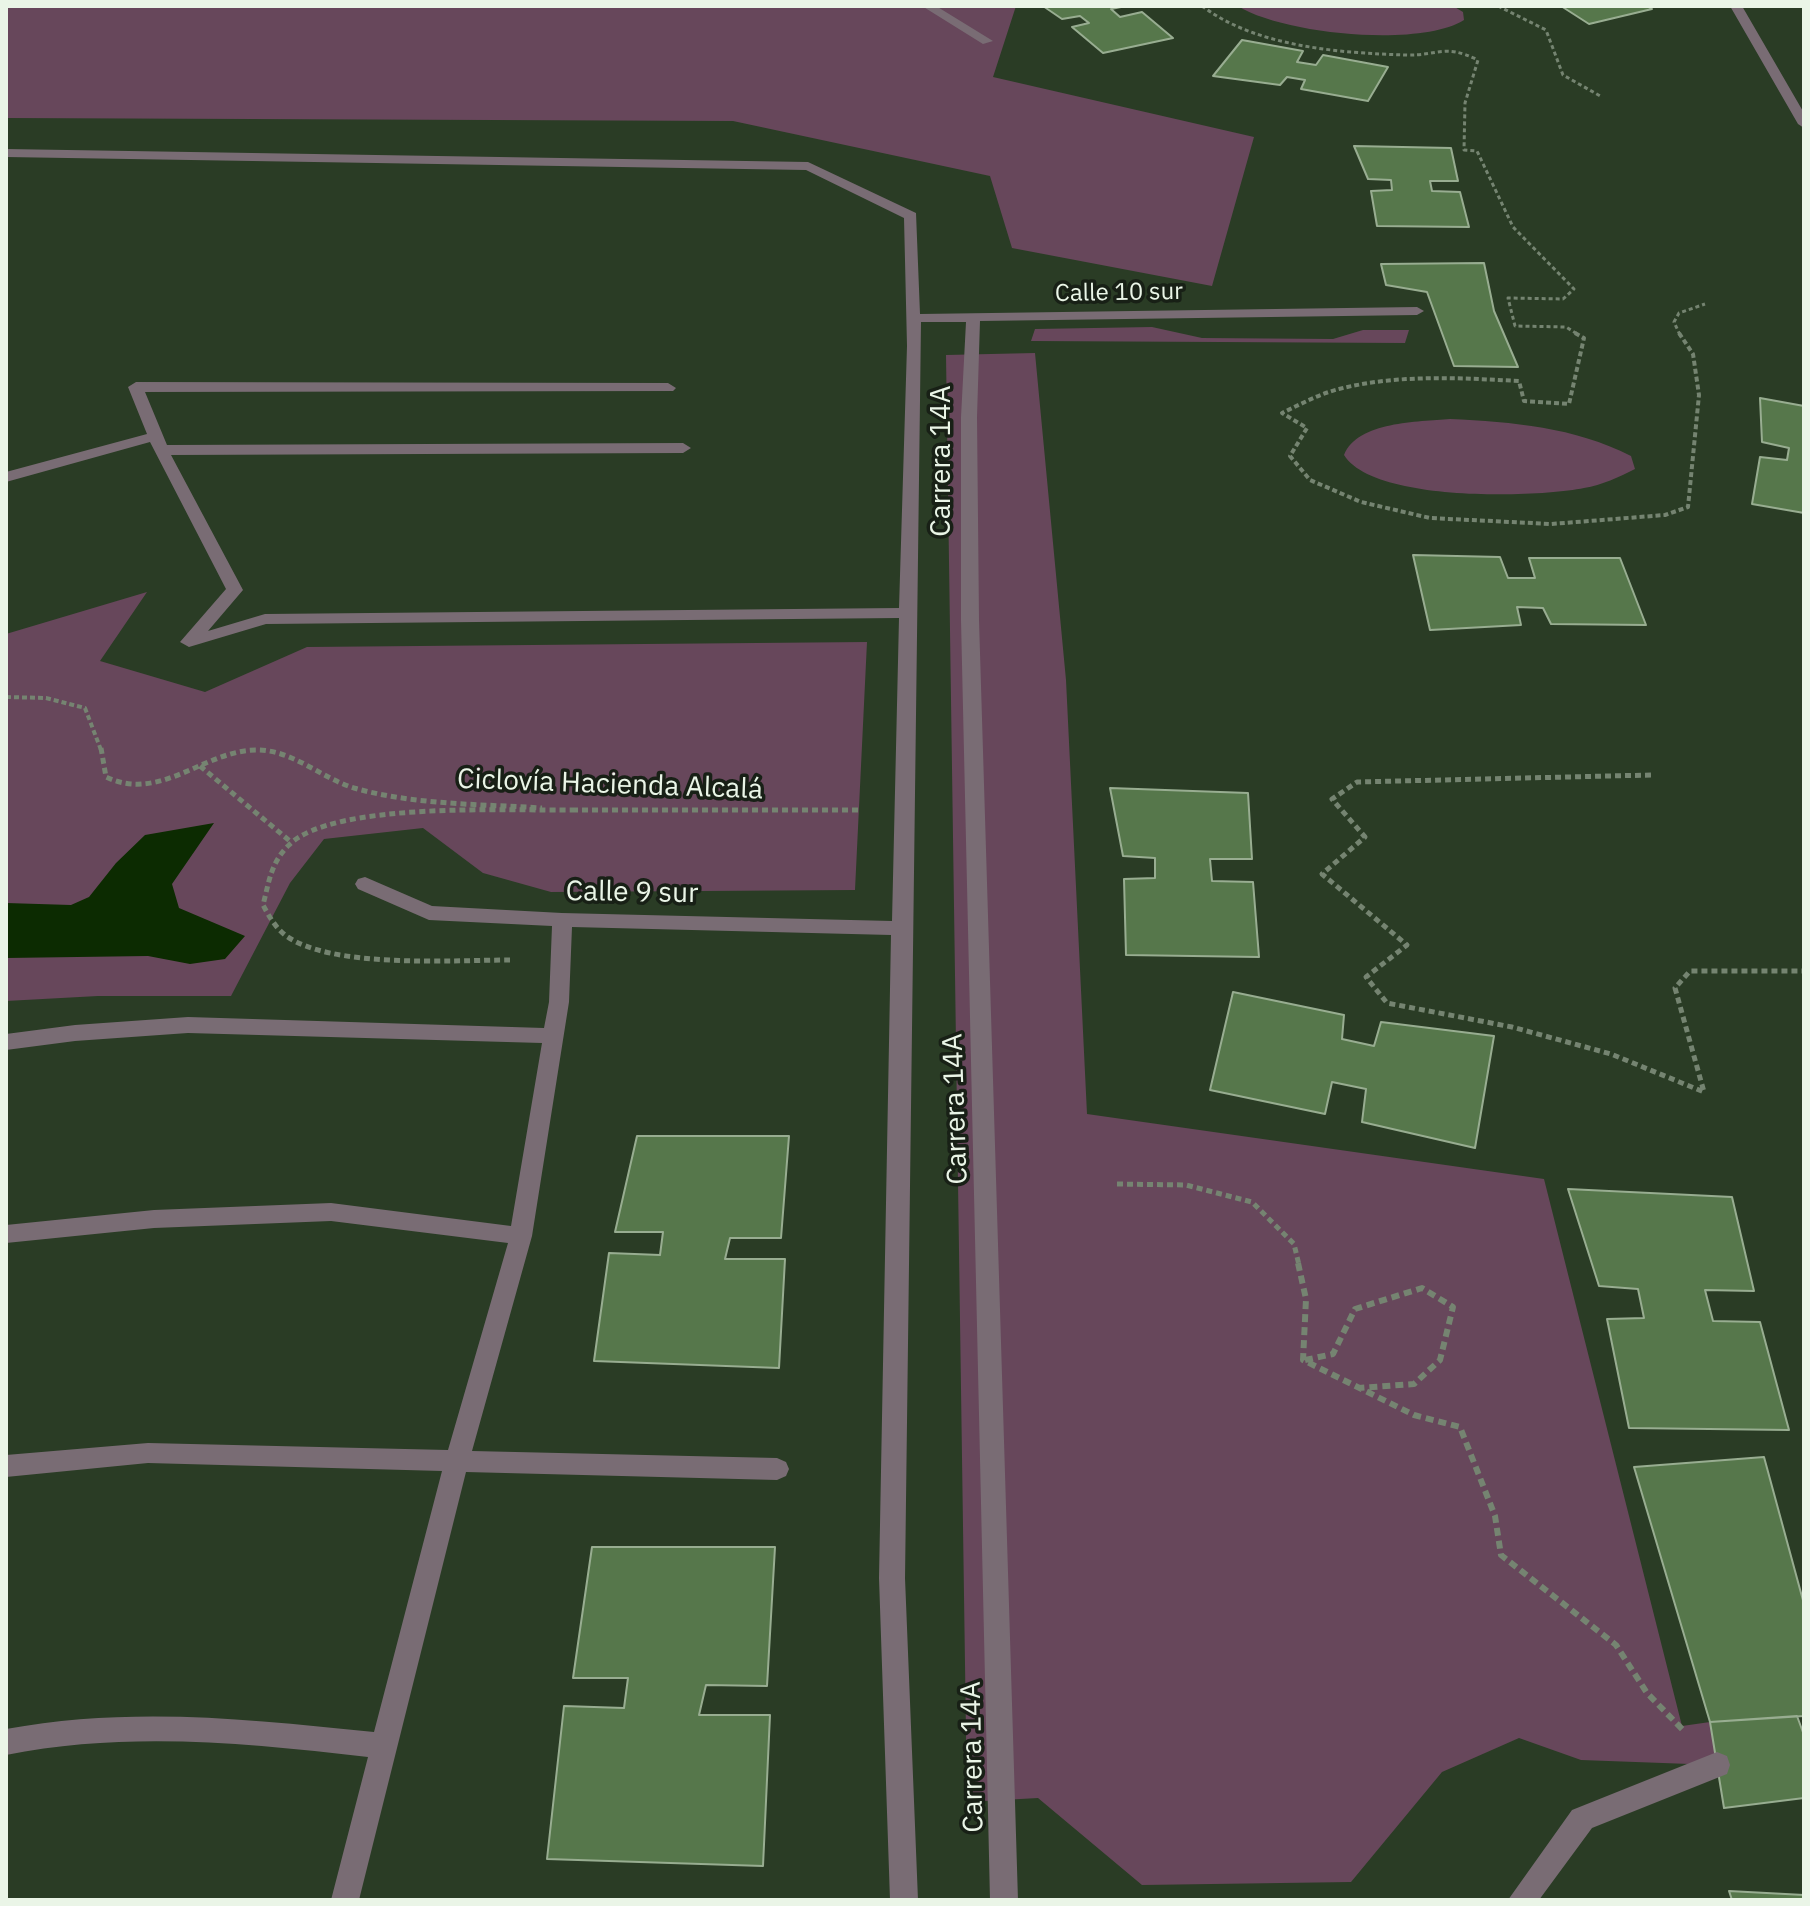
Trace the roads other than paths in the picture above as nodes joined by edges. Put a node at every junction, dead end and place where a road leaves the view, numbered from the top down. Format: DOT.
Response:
graph roads {
  1 [pos="928,6"];
  2 [pos="1736,6"];
  3 [pos="987,41"];
  4 [pos="1804,124"];
  5 [pos="6,153"];
  6 [pos="1417,311"];
  7 [pos="973,317"];
  8 [pos="913,318"];
  9 [pos="668,388"];
  10 [pos="159,443"];
  11 [pos="683,448"];
  12 [pos="6,477"];
  13 [pos="907,613"];
  14 [pos="365,884"];
  15 [pos="562,920"];
  16 [pos="903,928"];
  17 [pos="553,1036"];
  18 [pos="6,1042"];
  19 [pos="6,1234"];
  20 [pos="521,1236"];
  21 [pos="457,1460"];
  22 [pos="6,1466"];
  23 [pos="777,1469"];
  24 [pos="6,1742"];
  25 [pos="386,1746"];
  26 [pos="1717,1765"];
  27 [pos="1530,1890"];
  28 [pos="345,1900"];
  29 [pos="904,1900"];
  30 [pos="1004,1900"];
  1 -- 3 [label="street"];
  2 -- 4 [label="street"];
  5 -- 8 [label="street, Carrera 14A"];
  6 -- 7 [label="street, Calle 10 sur"];
  7 -- 8 [label="street, Calle 10 sur"];
  7 -- 30 [label="street, Carrera 14A"];
  8 -- 13 [label="street, Carrera 14A"];
  9 -- 10 [label="street"];
  10 -- 11 [label="street"];
  10 -- 12 [label="street"];
  10 -- 13 [label="street"];
  13 -- 16 [label="street, Carrera 14A"];
  14 -- 15 [label="street, Calle 9 sur"];
  15 -- 16 [label="street, Calle 9 sur"];
  15 -- 17 [label="street"];
  16 -- 29 [label="street, Carrera 14A"];
  17 -- 18 [label="street"];
  17 -- 20 [label="street"];
  19 -- 20 [label="street"];
  20 -- 21 [label="street"];
  21 -- 22 [label="street"];
  21 -- 23 [label="street"];
  21 -- 25 [label="street"];
  24 -- 25 [label="street"];
  25 -- 28 [label="street"];
  26 -- 27 [label="street"];
}
